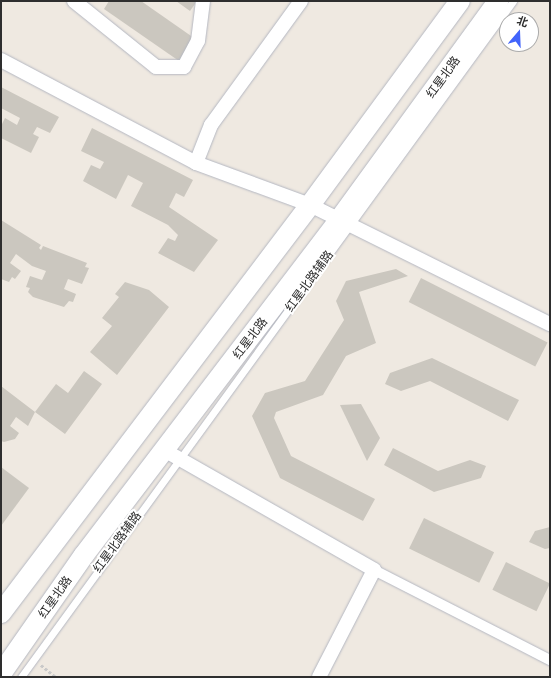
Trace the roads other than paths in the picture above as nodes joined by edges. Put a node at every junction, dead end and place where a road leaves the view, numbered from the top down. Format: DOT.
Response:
graph roads {
  1 [pos="74,1"];
  2 [pos="203,1"];
  3 [pos="301,1"];
  4 [pos="460,1"];
  5 [pos="498,1"];
  6 [pos="513,1"];
  7 [pos="1,60"];
  8 [pos="196,163"];
  9 [pos="310,206"];
  10 [pos="345,223"];
  11 [pos="550,324"];
  12 [pos="171,454"];
  13 [pos="374,570"];
  14 [pos="1,613"];
  15 [pos="550,660"];
  16 [pos="1,674"];
  17 [pos="21,677"];
  18 [pos="319,677"];
  1 -- 2 [label="street"];
  3 -- 8 [label="street"];
  4 -- 9 [label="main road"];
  5 -- 10 [label="main road, 红星北路"];
  6 -- 10 [label="lane"];
  7 -- 8 [label="street"];
  8 -- 9 [label="street"];
  9 -- 10 [label="street"];
  9 -- 14 [label="main road"];
  10 -- 11 [label="street"];
  10 -- 12 [label="main road, 红星北路"];
  12 -- 13 [label="street"];
  12 -- 16 [label="main road, 红星北路"];
  12 -- 17 [label="lane, 红星北路辅路"];
  13 -- 15 [label="street"];
  13 -- 18 [label="street"];
}
